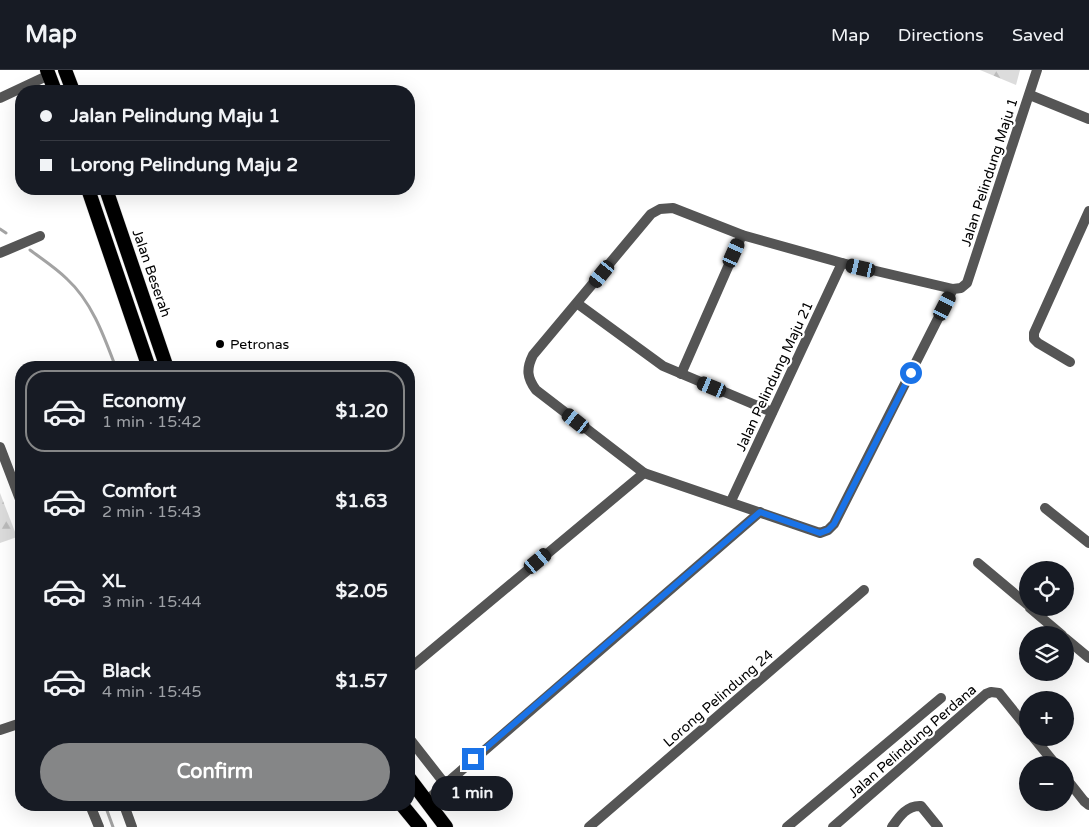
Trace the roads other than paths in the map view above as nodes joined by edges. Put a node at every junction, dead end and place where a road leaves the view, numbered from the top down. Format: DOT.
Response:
graph roads {
  1 [pos="65,70"];
  2 [pos="1037,70"];
  3 [pos="48,72"];
  4 [pos="24,85"];
  5 [pos="53,85"];
  6 [pos="71,85"];
  7 [pos="15,90"];
  8 [pos="1030,95"];
  9 [pos="0,98"];
  10 [pos="1089,119"];
  11 [pos="90,195"];
  12 [pos="108,195"];
  13 [pos="1089,212"];
  14 [pos="742,235"];
  15 [pos="40,236"];
  16 [pos="0,253"];
  17 [pos="842,263"];
  18 [pos="953,289"];
  19 [pos="578,304"];
  20 [pos="147,361"];
  21 [pos="165,361"];
  22 [pos="1070,362"];
  23 [pos="681,374"];
  24 [pos="772,412"];
  25 [pos="0,447"];
  26 [pos="644,473"];
  27 [pos="15,486"];
  28 [pos="731,501"];
  29 [pos="1045,508"];
  30 [pos="760,512"];
  31 [pos="1089,543"];
  32 [pos="978,563"];
  33 [pos="864,590"];
  34 [pos="1019,598"];
  35 [pos="1040,616"];
  36 [pos="1052,626"];
  37 [pos="1074,646"];
  38 [pos="1089,658"];
  39 [pos="415,664"];
  40 [pos="941,698"];
  41 [pos="1019,718"];
  42 [pos="15,725"];
  43 [pos="0,730"];
  44 [pos="415,746"];
  45 [pos="1041,746"];
  46 [pos="1049,756"];
  47 [pos="445,784"];
  48 [pos="415,786"];
  49 [pos="1074,788"];
  50 [pos="426,801"];
  51 [pos="1089,805"];
  52 [pos="92,811"];
  53 [pos="126,811"];
  54 [pos="407,811"];
  55 [pos="99,827"];
  56 [pos="132,827"];
  57 [pos="420,827"];
  58 [pos="446,827"];
  59 [pos="589,827"];
  60 [pos="787,827"];
  61 [pos="833,827"];
  62 [pos="892,827"];
  63 [pos="938,827"];
  1 -- 6 [label="highway"];
  2 -- 8 [label="street, Jalan Pelindung Maju 1"];
  3 -- 4 [label="street"];
  3 -- 5 [label="highway"];
  7 -- 9 [label="street"];
  8 -- 10 [label="street"];
  8 -- 18 [label="street, Jalan Pelindung Maju 1"];
  11 -- 20 [label="highway"];
  12 -- 21 [label="highway, Jalan Beserah"];
  13 -- 22 [label="street"];
  14 -- 17 [label="street"];
  14 -- 19 [label="street"];
  14 -- 23 [label="street"];
  15 -- 16 [label="street"];
  17 -- 18 [label="street"];
  17 -- 24 [label="street, Jalan Pelindung Maju 21"];
  18 -- 30 [label="street"];
  19 -- 23 [label="street"];
  19 -- 26 [label="street"];
  23 -- 24 [label="street"];
  24 -- 28 [label="street, Jalan Pelindung Maju 21"];
  25 -- 27 [label="street"];
  26 -- 28 [label="street"];
  26 -- 39 [label="street"];
  28 -- 30 [label="street"];
  29 -- 31 [label="street"];
  30 -- 47 [label="street"];
  32 -- 34 [label="street"];
  33 -- 59 [label="street, Lorong Pelindung 24"];
  35 -- 36 [label="street"];
  37 -- 38 [label="street"];
  40 -- 60 [label="street, Jalan Pelindung Perdana"];
  41 -- 61 [label="street, Jalan Pelindung Perdana"];
  42 -- 43 [label="street"];
  44 -- 47 [label="street"];
  45 -- 46 [label="street"];
  47 -- 50 [label="street"];
  48 -- 50 [label="highway"];
  49 -- 51 [label="street"];
  50 -- 58 [label="highway"];
  52 -- 55 [label="street"];
  53 -- 56 [label="street"];
  54 -- 57 [label="highway"];
  62 -- 63 [label="street"];
}
